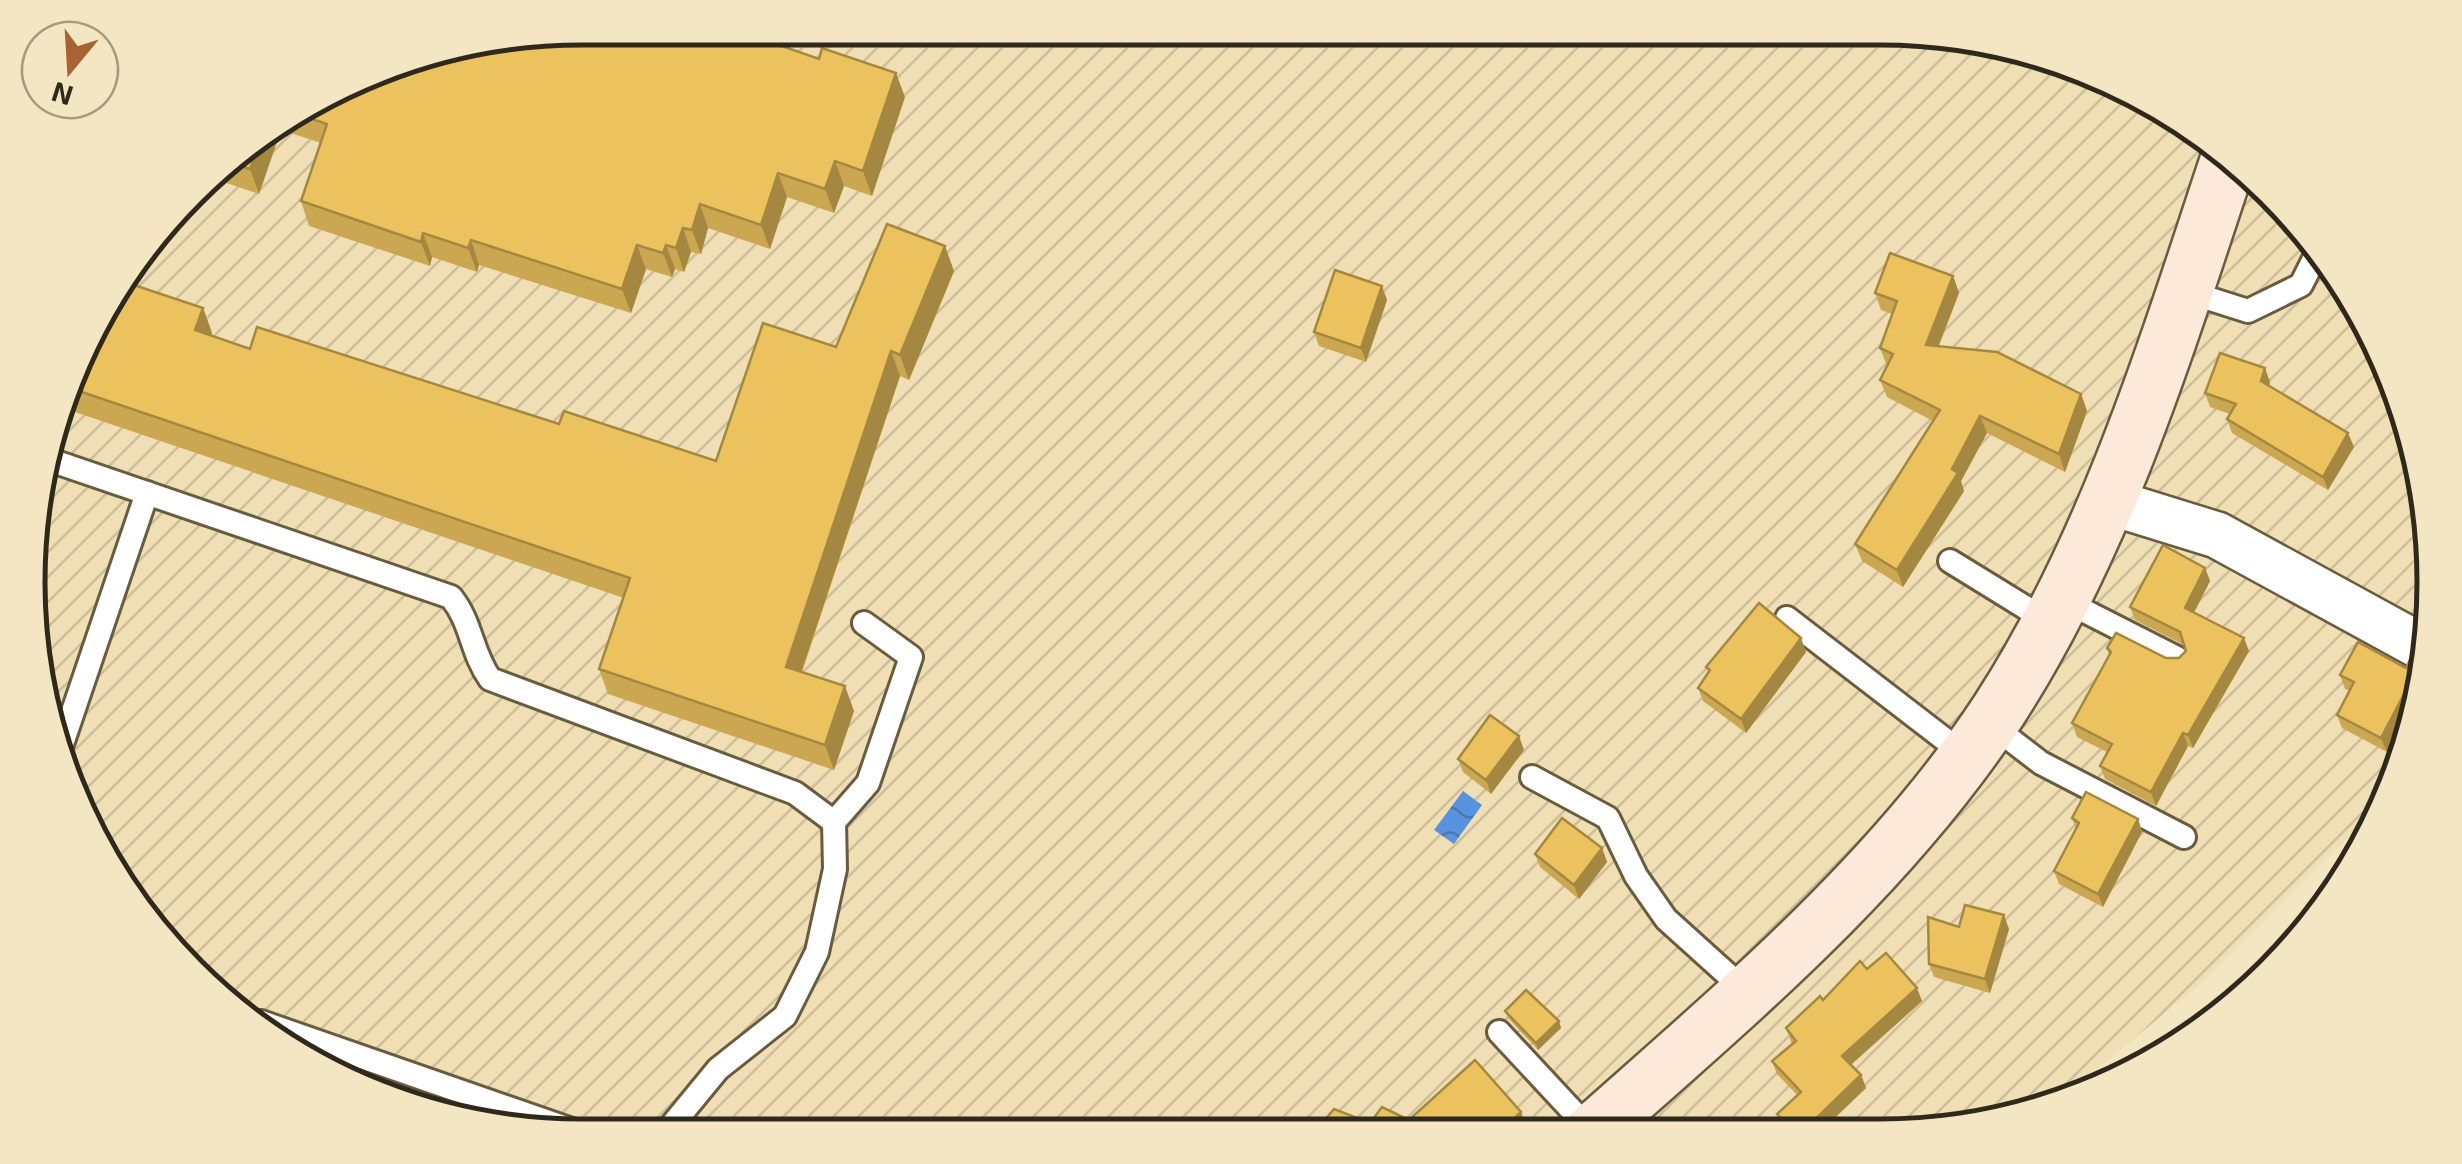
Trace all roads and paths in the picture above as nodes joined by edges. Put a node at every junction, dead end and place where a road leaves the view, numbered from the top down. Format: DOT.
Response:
graph roads {
  1 [pos="2225,170"];
  2 [pos="2312,264"];
  3 [pos="2185,291"];
  4 [pos="58,463"];
  5 [pos="147,493"];
  6 [pos="2107,501"];
  7 [pos="1950,561"];
  8 [pos="2056,610"];
  9 [pos="1787,618"];
  10 [pos="864,623"];
  11 [pos="2413,642"];
  12 [pos="2177,658"];
  13 [pos="66,730"];
  14 [pos="1977,739"];
  15 [pos="1532,776"];
  16 [pos="834,822"];
  17 [pos="2184,837"];
  18 [pos="1748,994"];
  19 [pos="290,1032"];
  20 [pos="1499,1032"];
  21 [pos="532,1116"];
  22 [pos="677,1119"];
  23 [pos="1597,1119"];
  24 [pos="1616,1119"];
  1 -- 3 [label="main road"];
  2 -- 3 [label="lane"];
  3 -- 6 [label="main road"];
  4 -- 5 [label="lane"];
  5 -- 13 [label="lane"];
  5 -- 16 [label="lane"];
  6 -- 8 [label="main road"];
  6 -- 11 [label="street"];
  7 -- 8 [label="lane"];
  8 -- 12 [label="lane"];
  8 -- 14 [label="main road"];
  9 -- 14 [label="lane"];
  10 -- 16 [label="lane"];
  14 -- 17 [label="lane"];
  14 -- 18 [label="main road"];
  15 -- 18 [label="lane"];
  16 -- 22 [label="lane"];
  18 -- 24 [label="main road"];
  19 -- 21 [label="lane"];
  20 -- 23 [label="lane"];
}
